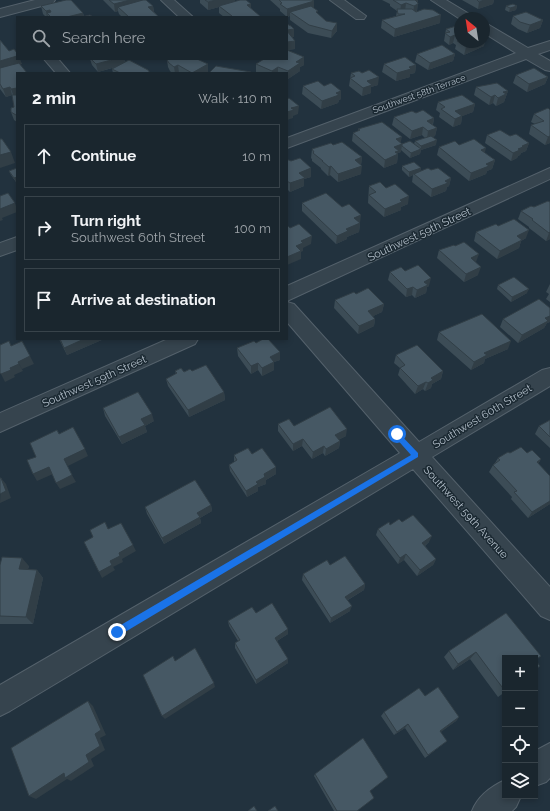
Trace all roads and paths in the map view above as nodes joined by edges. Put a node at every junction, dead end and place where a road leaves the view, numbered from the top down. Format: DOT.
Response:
graph roads {
  1 [pos="49,0"];
  2 [pos="167,0"];
  3 [pos="336,0"];
  4 [pos="437,0"];
  5 [pos="0,1"];
  6 [pos="4,12"];
  7 [pos="457,12"];
  8 [pos="186,16"];
  9 [pos="360,16"];
  10 [pos="16,20"];
  11 [pos="490,32"];
  12 [pos="550,45"];
  13 [pos="528,54"];
  14 [pos="52,60"];
  15 [pos="550,67"];
  16 [pos="62,72"];
  17 [pos="288,143"];
  18 [pos="550,173"];
  19 [pos="16,243"];
  20 [pos="0,250"];
  21 [pos="288,294"];
  22 [pos="288,310"];
  23 [pos="186,340"];
  24 [pos="550,376"];
  25 [pos="0,423"];
  26 [pos="416,455"];
  27 [pos="550,607"];
  28 [pos="0,701"];
  29 [pos="550,758"];
  30 [pos="538,768"];
  31 [pos="502,799"];
  32 [pos="488,811"];
  1 -- 6 [label="street"];
  2 -- 8 [label="street"];
  3 -- 9 [label="street"];
  4 -- 7 [label="street"];
  5 -- 6 [label="street"];
  6 -- 10 [label="street"];
  11 -- 13 [label="street"];
  12 -- 13 [label="street, Southwest 58th Terrace"];
  13 -- 15 [label="street"];
  13 -- 17 [label="street, Southwest 58th Terrace"];
  14 -- 16 [label="street"];
  18 -- 21 [label="street, Southwest 59th Street"];
  19 -- 20 [label="street"];
  22 -- 26 [label="street, Southwest 59th Avenue"];
  23 -- 25 [label="street, Southwest 59th Street"];
  24 -- 26 [label="street, Southwest 60th Street"];
  26 -- 27 [label="street, Southwest 59th Avenue"];
  26 -- 28 [label="street, Southwest 60th Street"];
  29 -- 30 [label="street"];
  31 -- 32 [label="street"];
}
